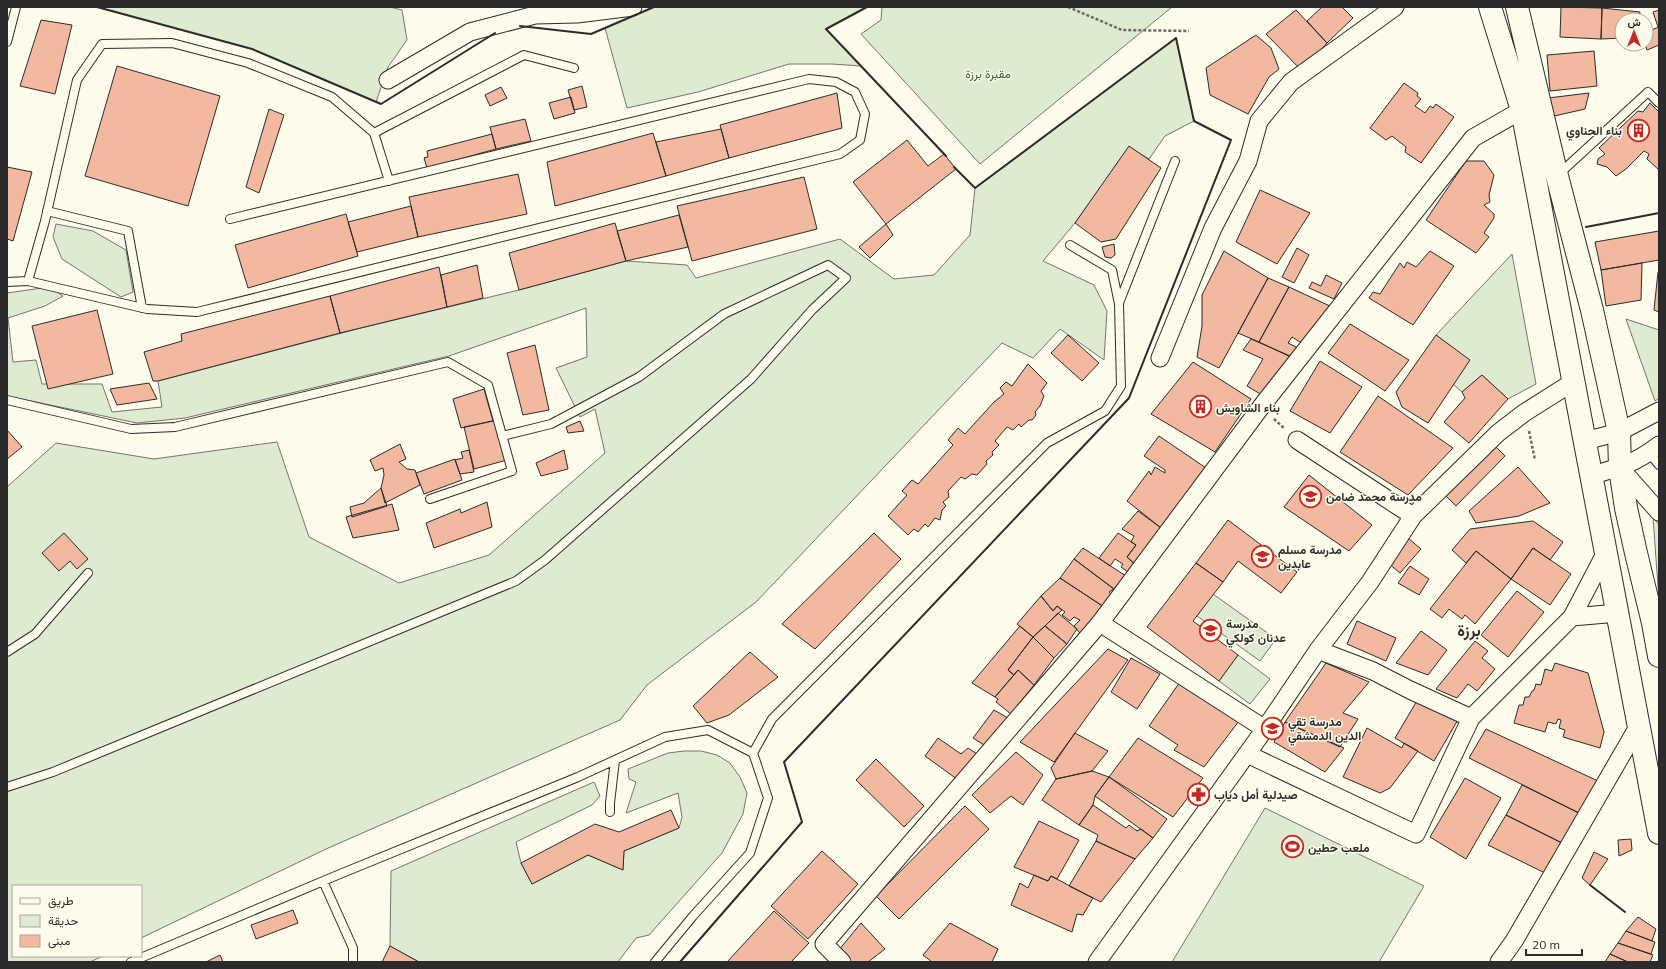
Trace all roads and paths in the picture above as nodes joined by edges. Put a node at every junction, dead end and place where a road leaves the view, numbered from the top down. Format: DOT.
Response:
graph roads {
  1 [pos="16,7"];
  2 [pos="544,7"];
  3 [pos="633,7"];
  4 [pos="1068,7"];
  5 [pos="1395,7"];
  6 [pos="1490,7"];
  7 [pos="1517,7"];
  8 [pos="577,14"];
  9 [pos="1189,31"];
  10 [pos="7,42"];
  11 [pos="574,68"];
  12 [pos="388,80"];
  13 [pos="1659,103"];
  14 [pos="1522,110"];
  15 [pos="374,133"];
  16 [pos="1174,161"];
  17 [pos="1557,176"];
  18 [pos="390,181"];
  19 [pos="47,211"];
  20 [pos="230,219"];
  21 [pos="1070,245"];
  22 [pos="28,281"];
  23 [pos="7,282"];
  24 [pos="1119,304"];
  25 [pos="142,308"];
  26 [pos="1160,358"];
  27 [pos="1573,382"];
  28 [pos="7,400"];
  29 [pos="1264,404"];
  30 [pos="1659,410"];
  31 [pos="1528,430"];
  32 [pos="1619,432"];
  33 [pos="502,436"];
  34 [pos="1297,440"];
  35 [pos="1585,442"];
  36 [pos="1656,454"];
  37 [pos="1535,460"];
  38 [pos="1620,468"];
  39 [pos="1592,476"];
  40 [pos="430,499"];
  41 [pos="1659,512"];
  42 [pos="1413,516"];
  43 [pos="1606,552"];
  44 [pos="88,573"];
  45 [pos="1618,613"];
  46 [pos="1656,616"];
  47 [pos="1572,617"];
  48 [pos="1100,623"];
  49 [pos="1318,650"];
  50 [pos="7,652"];
  51 [pos="1659,656"];
  52 [pos="1471,718"];
  53 [pos="1639,725"];
  54 [pos="1265,729"];
  55 [pos="753,753"];
  56 [pos="1247,754"];
  57 [pos="615,760"];
  58 [pos="7,787"];
  59 [pos="610,812"];
  60 [pos="1659,833"];
  61 [pos="323,881"];
  62 [pos="131,962"];
  63 [pos="353,962"];
  64 [pos="655,962"];
  65 [pos="842,962"];
  66 [pos="1097,962"];
  67 [pos="1499,962"];
  1 -- 10 [label="lane"];
  2 -- 8 [label="street"];
  3 -- 8 [label="street"];
  4 -- 9 [label="path"];
  5 -- 26 [label="street"];
  6 -- 14 [label="main road"];
  7 -- 17 [label="main road"];
  8 -- 12 [label="street"];
  11 -- 15 [label="lane"];
  13 -- 17 [label="lane"];
  14 -- 27 [label="main road"];
  14 -- 29 [label="street"];
  15 -- 18 [label="lane"];
  15 -- 19 [label="lane"];
  16 -- 24 [label="lane"];
  17 -- 32 [label="main road"];
  18 -- 20 [label="lane"];
  18 -- 25 [label="lane"];
  19 -- 22 [label="lane"];
  19 -- 25 [label="lane"];
  21 -- 24 [label="lane"];
  22 -- 23 [label="lane"];
  22 -- 25 [label="lane"];
  24 -- 55 [label="lane"];
  27 -- 35 [label="main road"];
  27 -- 42 [label="street"];
  28 -- 33 [label="lane"];
  29 -- 34 [label="path"];
  29 -- 48 [label="street"];
  30 -- 32 [label="street"];
  31 -- 37 [label="path"];
  32 -- 35 [label="street"];
  32 -- 38 [label="main road"];
  33 -- 40 [label="lane"];
  33 -- 58 [label="lane"];
  34 -- 42 [label="street"];
  35 -- 39 [label="main road"];
  36 -- 38 [label="street"];
  38 -- 39 [label="street"];
  38 -- 41 [label="street"];
  38 -- 46 [label="main road"];
  39 -- 43 [label="main road"];
  42 -- 49 [label="street"];
  43 -- 45 [label="main road"];
  43 -- 47 [label="street"];
  44 -- 50 [label="lane"];
  45 -- 47 [label="street"];
  45 -- 53 [label="main road"];
  46 -- 51 [label="main road"];
  47 -- 52 [label="street"];
  48 -- 54 [label="street"];
  48 -- 65 [label="street"];
  49 -- 52 [label="street"];
  49 -- 54 [label="street"];
  52 -- 56 [label="street"];
  53 -- 60 [label="main road"];
  53 -- 67 [label="street"];
  54 -- 56 [label="street"];
  55 -- 57 [label="lane"];
  55 -- 64 [label="lane"];
  56 -- 66 [label="street"];
  57 -- 59 [label="lane"];
  57 -- 61 [label="lane"];
  61 -- 62 [label="lane"];
  61 -- 63 [label="lane"];
}
